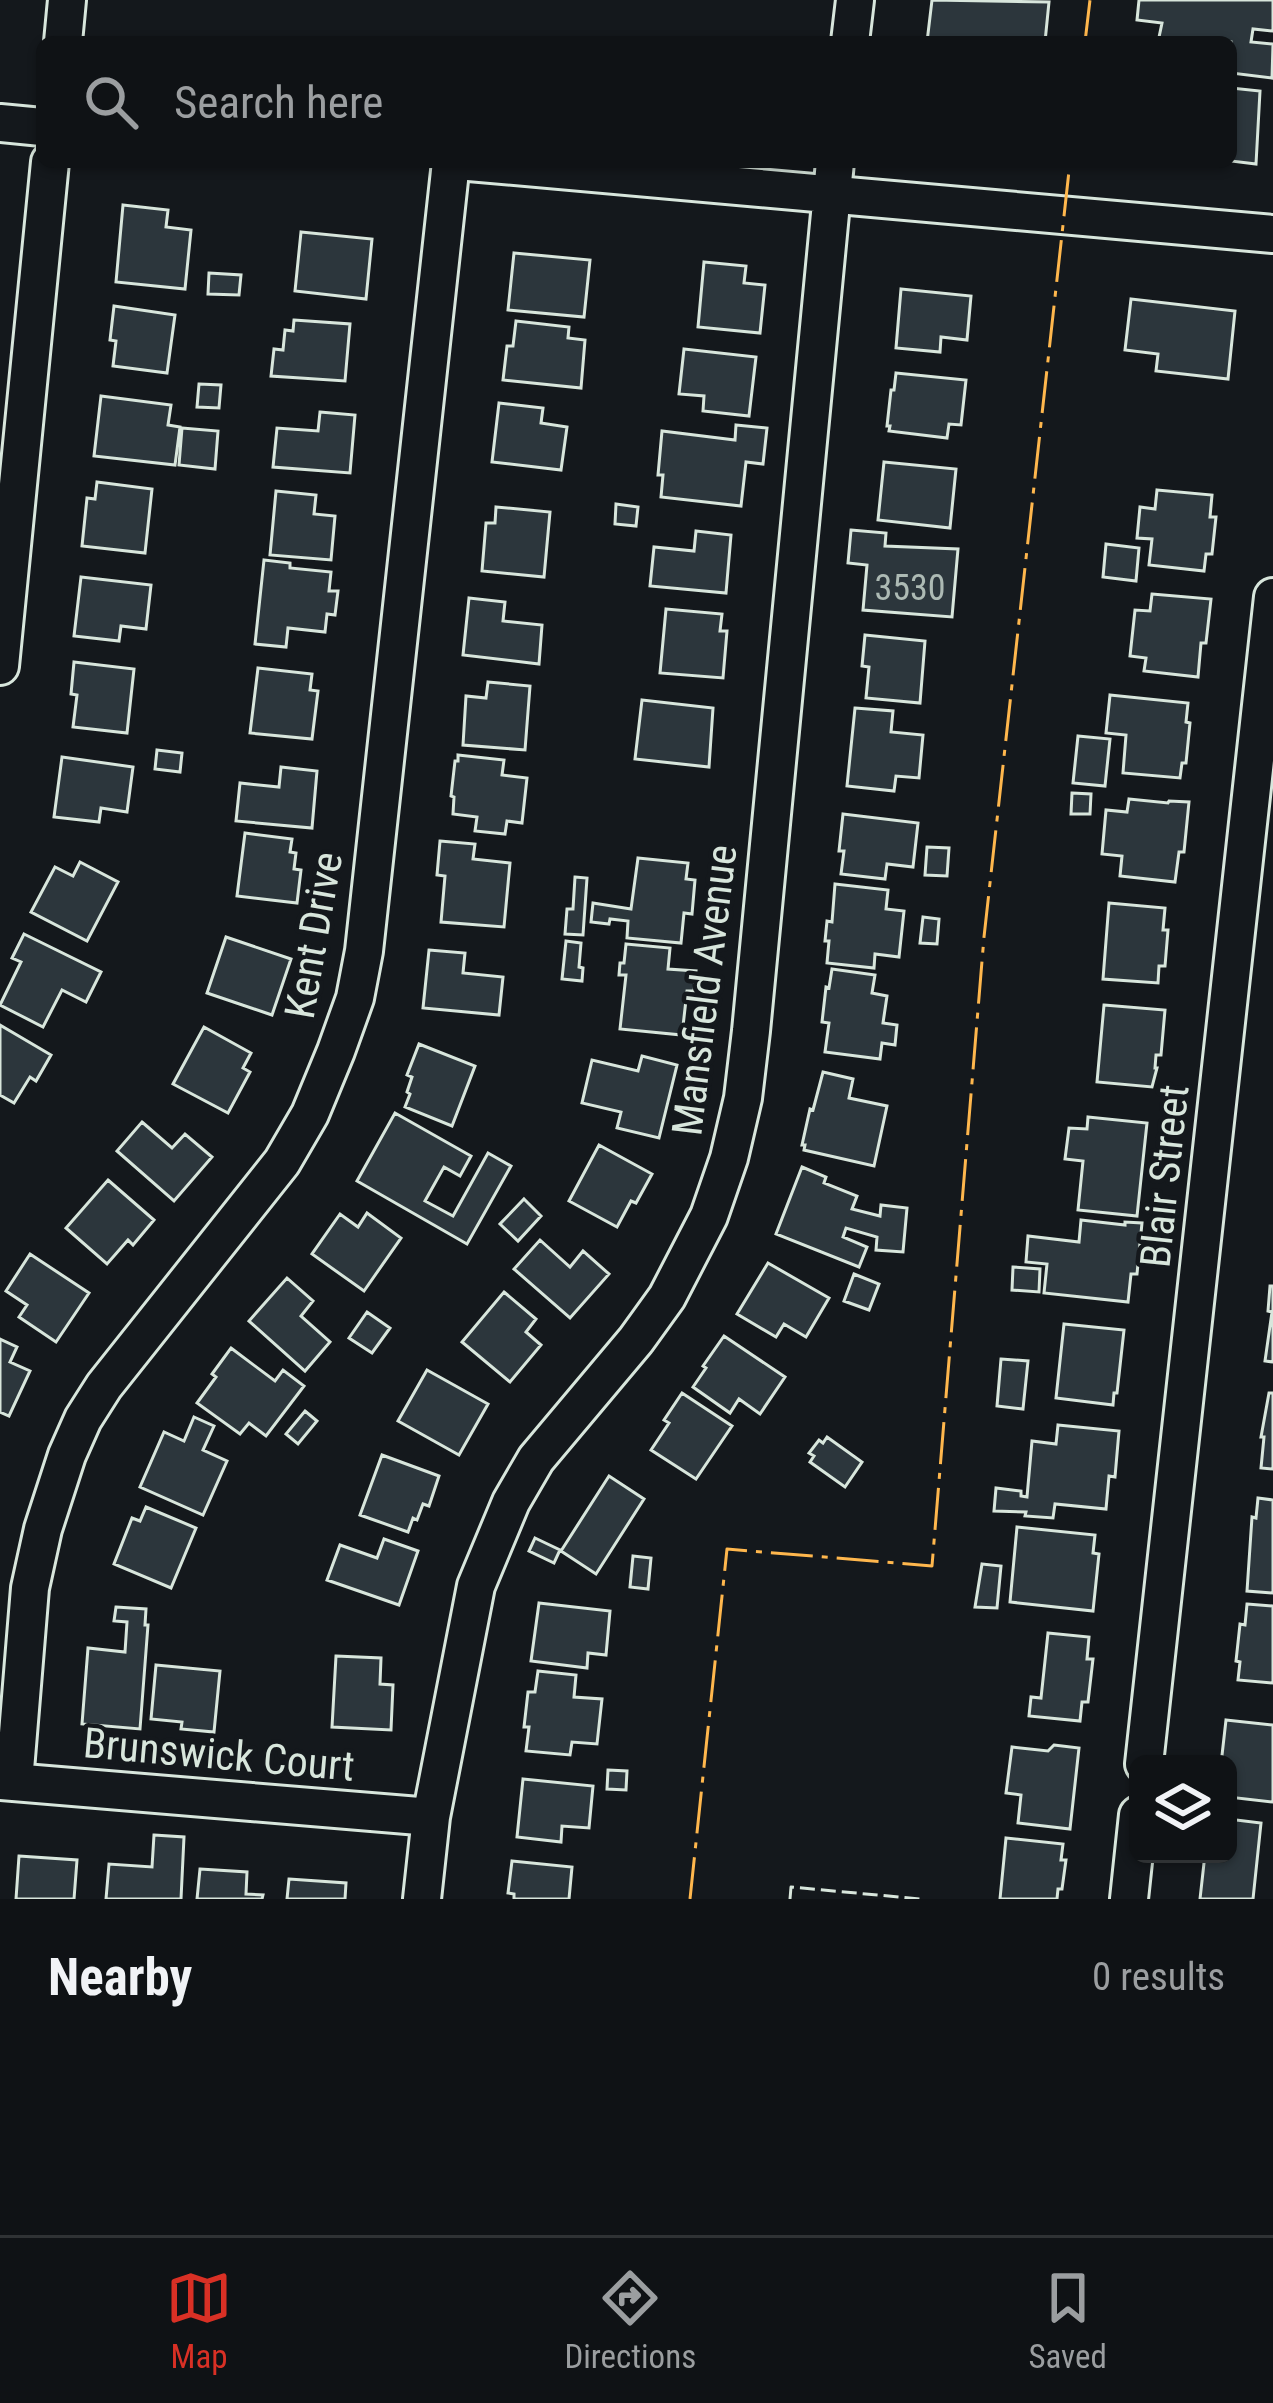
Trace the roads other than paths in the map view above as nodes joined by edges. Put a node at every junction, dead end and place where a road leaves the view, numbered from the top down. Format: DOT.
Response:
graph roads {
  1 [pos="67,0"];
  2 [pos="855,0"];
  3 [pos="64,36"];
  4 [pos="851,36"];
  5 [pos="0,123"];
  6 [pos="36,126"];
  7 [pos="49,168"];
  8 [pos="450,168"];
  9 [pos="606,168"];
  10 [pos="833,178"];
  11 [pos="1273,234"];
  12 [pos="1273,597"];
  13 [pos="0,666"];
  14 [pos="1145,1755"];
  15 [pos="7,1782"];
  16 [pos="430,1817"];
  17 [pos="1133,1863"];
  18 [pos="422,1899"];
  19 [pos="1129,1899"];
  1 -- 3 [label="street"];
  2 -- 4 [label="street"];
  5 -- 6 [label="street"];
  7 -- 13 [label="street"];
  8 -- 15 [label="street, Kent Drive"];
  9 -- 10 [label="street"];
  10 -- 11 [label="street"];
  10 -- 16 [label="street, Mansfield Avenue"];
  12 -- 14 [label="street, Blair Street"];
  15 -- 16 [label="street, Brunswick Court"];
  16 -- 18 [label="street, Mansfield Avenue"];
  17 -- 19 [label="street"];
}
